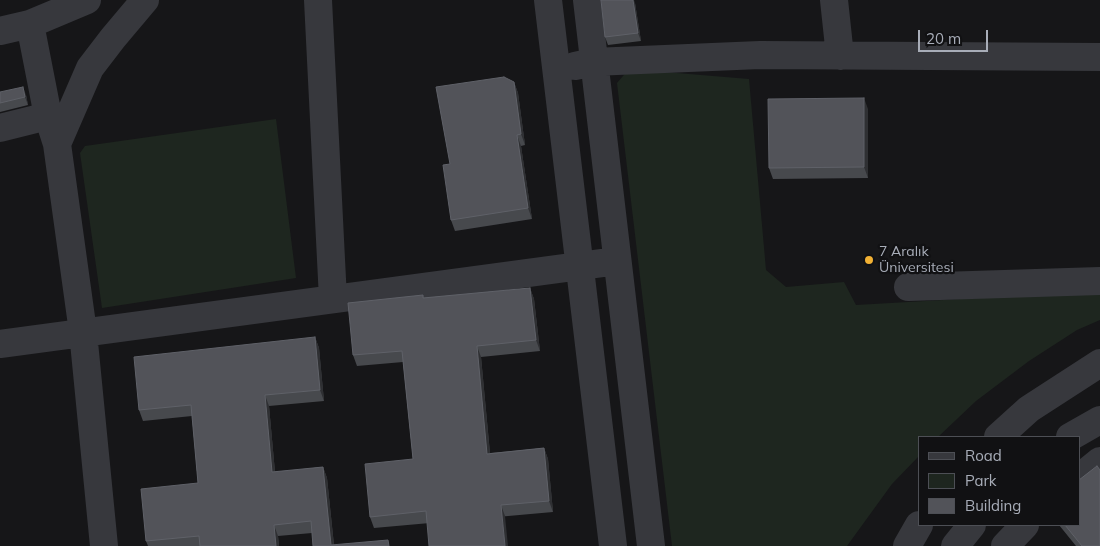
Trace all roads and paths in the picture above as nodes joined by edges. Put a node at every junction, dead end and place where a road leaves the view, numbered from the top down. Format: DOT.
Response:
graph roads {
  1 [pos="88,0"];
  2 [pos="145,0"];
  3 [pos="318,0"];
  4 [pos="548,0"];
  5 [pos="587,0"];
  6 [pos="834,0"];
  7 [pos="30,24"];
  8 [pos="0,31"];
  9 [pos="840,56"];
  10 [pos="1100,57"];
  11 [pos="593,62"];
  12 [pos="556,71"];
  13 [pos="48,116"];
  14 [pos="0,128"];
  15 [pos="57,144"];
  16 [pos="617,261"];
  17 [pos="580,267"];
  18 [pos="1100,281"];
  19 [pos="908,287"];
  20 [pos="333,299"];
  21 [pos="83,332"];
  22 [pos="0,344"];
  23 [pos="1100,363"];
  24 [pos="1100,420"];
  25 [pos="999,436"];
  26 [pos="1072,436"];
  27 [pos="1100,461"];
  28 [pos="1080,477"];
  29 [pos="919,526"];
  30 [pos="971,526"];
  31 [pos="1024,526"];
  32 [pos="104,546"];
  33 [pos="613,546"];
  34 [pos="651,546"];
  35 [pos="907,546"];
  36 [pos="955,546"];
  37 [pos="1005,546"];
  1 -- 7 [label="street"];
  2 -- 15 [label="street"];
  3 -- 20 [label="street"];
  4 -- 12 [label="street"];
  5 -- 11 [label="street"];
  6 -- 9 [label="street"];
  7 -- 8 [label="street"];
  7 -- 13 [label="street"];
  9 -- 10 [label="street"];
  9 -- 11 [label="street"];
  11 -- 12 [label="street"];
  11 -- 16 [label="street"];
  12 -- 17 [label="street"];
  13 -- 14 [label="street"];
  13 -- 15 [label="street"];
  15 -- 21 [label="street"];
  16 -- 17 [label="street"];
  16 -- 34 [label="street"];
  17 -- 20 [label="street"];
  17 -- 33 [label="street"];
  18 -- 19 [label="street"];
  20 -- 21 [label="street"];
  21 -- 22 [label="street"];
  21 -- 32 [label="street"];
  23 -- 25 [label="street"];
  24 -- 26 [label="street"];
  27 -- 28 [label="street"];
  29 -- 35 [label="street"];
  30 -- 36 [label="street"];
  31 -- 37 [label="street"];
}
